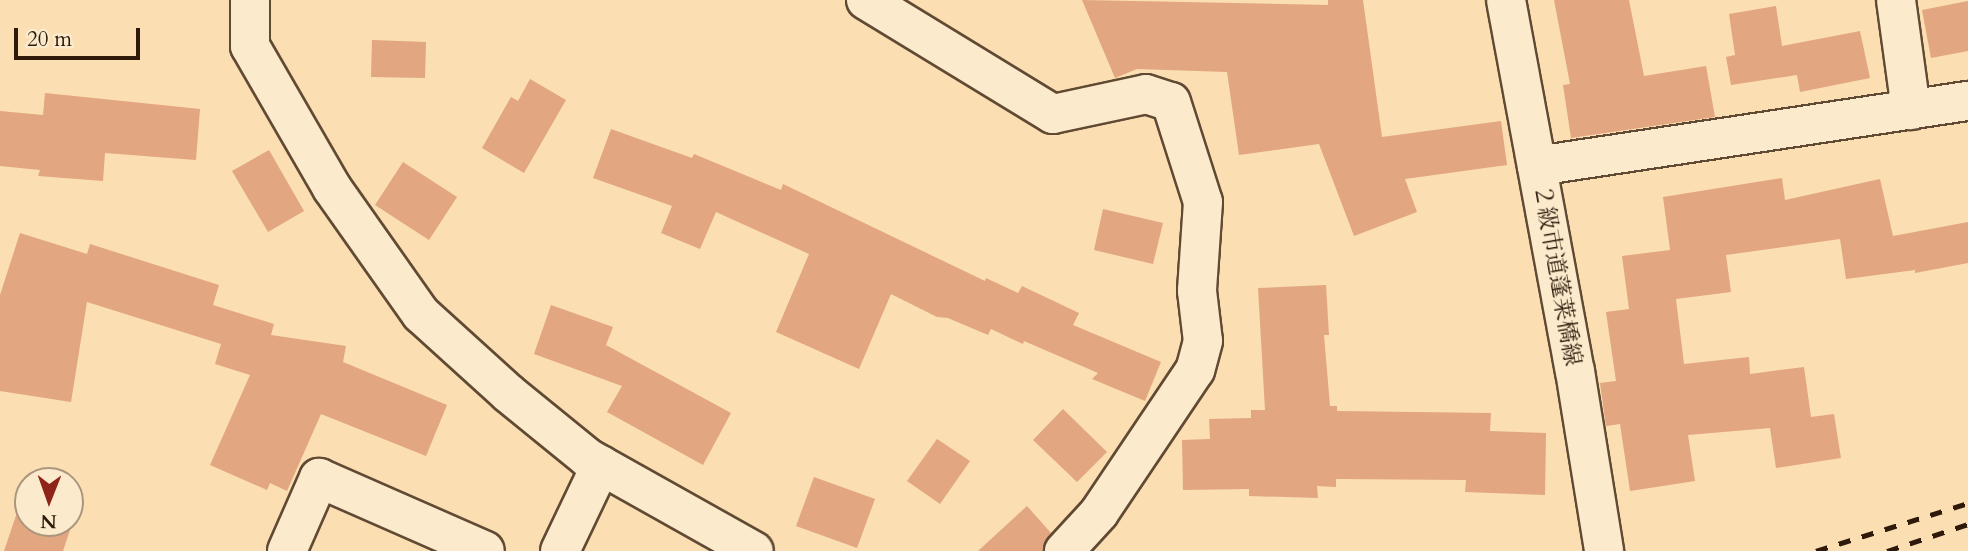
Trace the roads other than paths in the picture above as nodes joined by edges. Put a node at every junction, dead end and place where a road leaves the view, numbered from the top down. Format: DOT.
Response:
graph roads {
  1 [pos="250,0"];
  2 [pos="866,0"];
  3 [pos="1506,0"];
  4 [pos="1896,0"];
  5 [pos="1968,102"];
  6 [pos="1911,110"];
  7 [pos="1537,166"];
  8 [pos="601,465"];
  9 [pos="287,551"];
  10 [pos="485,551"];
  11 [pos="560,551"];
  12 [pos="754,551"];
  13 [pos="1064,551"];
  14 [pos="1604,551"];
  1 -- 8 [label="street"];
  2 -- 13 [label="street"];
  3 -- 7 [label="street, ２級市道蓬莱橋線"];
  4 -- 6 [label="street"];
  5 -- 6 [label="street"];
  6 -- 7 [label="street"];
  7 -- 14 [label="street, ２級市道蓬莱橋線"];
  8 -- 11 [label="street"];
  8 -- 12 [label="street"];
  9 -- 10 [label="street"];
}
